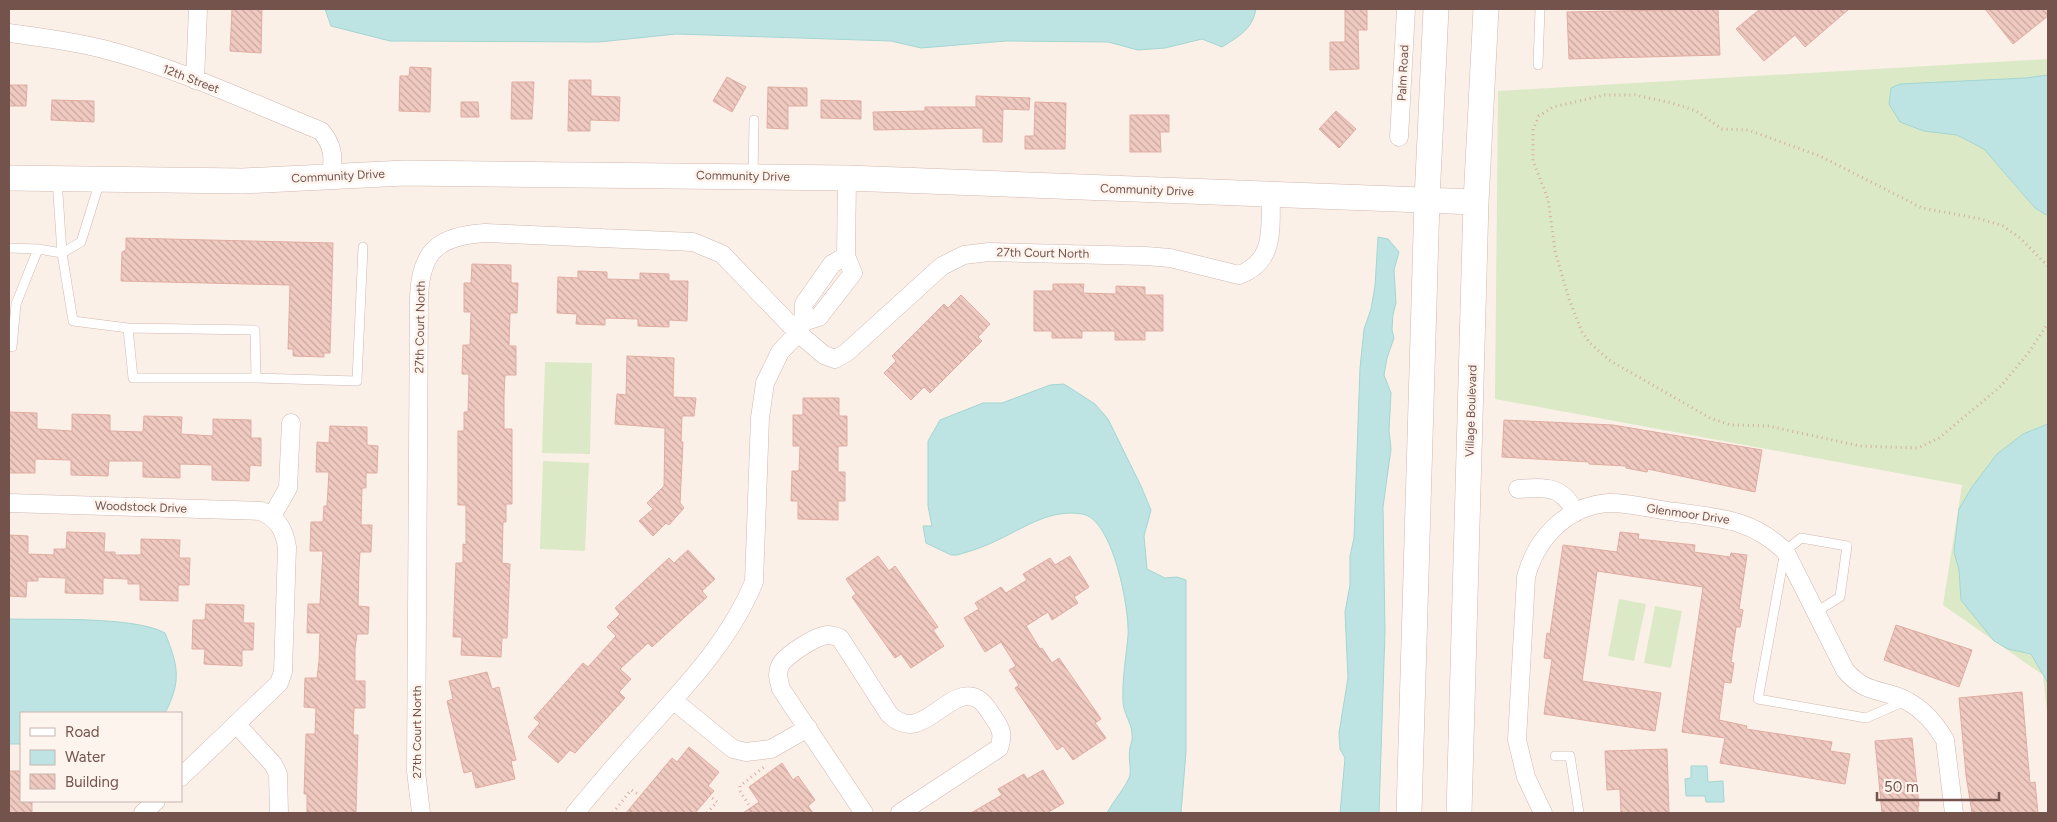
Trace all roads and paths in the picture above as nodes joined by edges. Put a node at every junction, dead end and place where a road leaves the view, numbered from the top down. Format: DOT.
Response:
graph roads {
  1 [pos="198,9"];
  2 [pos="1406,9"];
  3 [pos="1436,9"];
  4 [pos="1486,9"];
  5 [pos="1540,9"];
  6 [pos="9,33"];
  7 [pos="1538,65"];
  8 [pos="195,80"];
  9 [pos="754,120"];
  10 [pos="1399,137"];
  11 [pos="331,176"];
  12 [pos="753,176"];
  13 [pos="9,178"];
  14 [pos="847,178"];
  15 [pos="57,179"];
  16 [pos="100,180"];
  17 [pos="1271,196"];
  18 [pos="1427,200"];
  19 [pos="1476,202"];
  20 [pos="362,247"];
  21 [pos="9,248"];
  22 [pos="38,249"];
  23 [pos="62,253"];
  24 [pos="2048,266"];
  25 [pos="2048,323"];
  26 [pos="801,327"];
  27 [pos="128,328"];
  28 [pos="12,347"];
  29 [pos="256,378"];
  30 [pos="291,423"];
  31 [pos="1518,489"];
  32 [pos="9,503"];
  33 [pos="1575,513"];
  34 [pos="272,516"];
  35 [pos="1785,551"];
  36 [pos="1816,612"];
  37 [pos="1906,700"];
  38 [pos="674,701"];
  39 [pos="237,725"];
  40 [pos="808,728"];
  41 [pos="1555,756"];
  42 [pos="772,762"];
  43 [pos="182,776"];
  44 [pos="638,794"];
  45 [pos="712,798"];
  46 [pos="155,802"];
  47 [pos="143,813"];
  48 [pos="279,813"];
  49 [pos="421,813"];
  50 [pos="575,813"];
  51 [pos="613,813"];
  52 [pos="707,813"];
  53 [pos="754,813"];
  54 [pos="864,813"];
  55 [pos="900,813"];
  56 [pos="1409,813"];
  57 [pos="1458,813"];
  58 [pos="1543,813"];
  59 [pos="1579,813"];
  60 [pos="1954,813"];
  1 -- 8 [label="street"];
  2 -- 10 [label="street, Palm Road"];
  3 -- 18 [label="street"];
  4 -- 19 [label="street, Village Boulevard"];
  5 -- 7 [label="lane"];
  6 -- 8 [label="street, 12th Street"];
  8 -- 11 [label="street, 12th Street"];
  9 -- 12 [label="lane"];
  11 -- 12 [label="street, Community Drive"];
  11 -- 16 [label="street, Community Drive"];
  12 -- 14 [label="street, Community Drive"];
  13 -- 15 [label="street, Community Drive"];
  14 -- 17 [label="street, Community Drive"];
  14 -- 26 [label="street"];
  15 -- 16 [label="street, Community Drive"];
  15 -- 23 [label="lane"];
  16 -- 23 [label="lane"];
  17 -- 18 [label="street, Community Drive"];
  17 -- 26 [label="street, 27th Court North"];
  18 -- 19 [label="street, Community Drive"];
  18 -- 56 [label="street"];
  19 -- 57 [label="street, Village Boulevard"];
  20 -- 29 [label="lane"];
  21 -- 22 [label="lane"];
  22 -- 23 [label="lane"];
  22 -- 28 [label="lane"];
  23 -- 27 [label="lane"];
  24 -- 25 [label="path"];
  26 -- 38 [label="street"];
  26 -- 49 [label="street, 27th Court North"];
  27 -- 29 [label="lane"];
  27 -- 29 [label="lane"];
  30 -- 34 [label="street"];
  31 -- 33 [label="street"];
  32 -- 34 [label="street, Woodstock Drive"];
  33 -- 35 [label="street, Glenmoor Drive"];
  33 -- 58 [label="street, Glenmoor Drive"];
  34 -- 39 [label="street"];
  35 -- 36 [label="street, Glenmoor Drive"];
  35 -- 36 [label="lane"];
  35 -- 37 [label="lane"];
  36 -- 37 [label="street, Glenmoor Drive"];
  37 -- 60 [label="street, Glenmoor Drive"];
  38 -- 40 [label="street"];
  38 -- 50 [label="street"];
  39 -- 43 [label="street"];
  39 -- 48 [label="street"];
  40 -- 54 [label="street"];
  40 -- 55 [label="street"];
  41 -- 59 [label="lane"];
  42 -- 53 [label="path"];
  44 -- 51 [label="path"];
  45 -- 52 [label="path"];
  46 -- 47 [label="street"];
}
